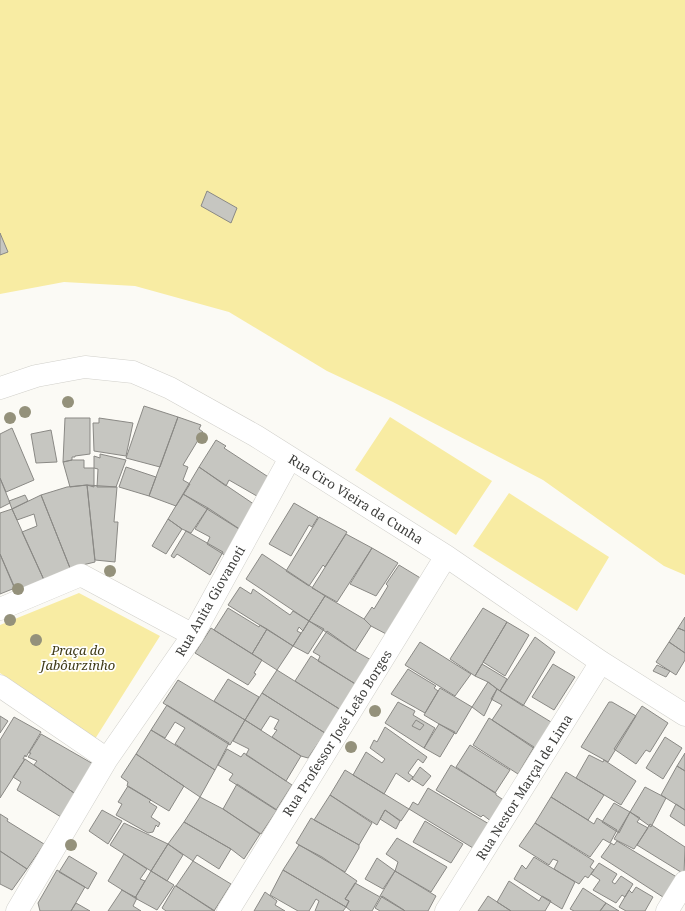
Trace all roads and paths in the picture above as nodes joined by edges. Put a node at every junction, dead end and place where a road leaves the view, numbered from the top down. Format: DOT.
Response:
graph roads {
  1 [pos="0,388"];
  2 [pos="290,458"];
  3 [pos="446,556"];
  4 [pos="0,609"];
  5 [pos="193,635"];
  6 [pos="601,662"];
  7 [pos="0,686"];
  8 [pos="685,715"];
  9 [pos="107,758"];
  10 [pos="685,882"];
  11 [pos="16,911"];
  12 [pos="228,911"];
  13 [pos="446,911"];
  14 [pos="667,911"];
  1 -- 2 [label="street, Rua Ciro Vieira da Cunha"];
  2 -- 3 [label="street, Rua Ciro Vieira da Cunha"];
  2 -- 5 [label="street, Rua Anita Giovanoti"];
  3 -- 6 [label="street, Rua Ciro Vieira da Cunha"];
  3 -- 12 [label="street, Rua Professor José Leão Borges"];
  4 -- 5 [label="street"];
  5 -- 9 [label="street, Rua Anita Giovanoti"];
  6 -- 8 [label="street, Rua Ciro Vieira da Cunha"];
  6 -- 13 [label="street, Rua Nestor Marçal de Lima"];
  7 -- 9 [label="street"];
  9 -- 11 [label="street, Rua Anita Giovanoti"];
  10 -- 14 [label="street"];
}
